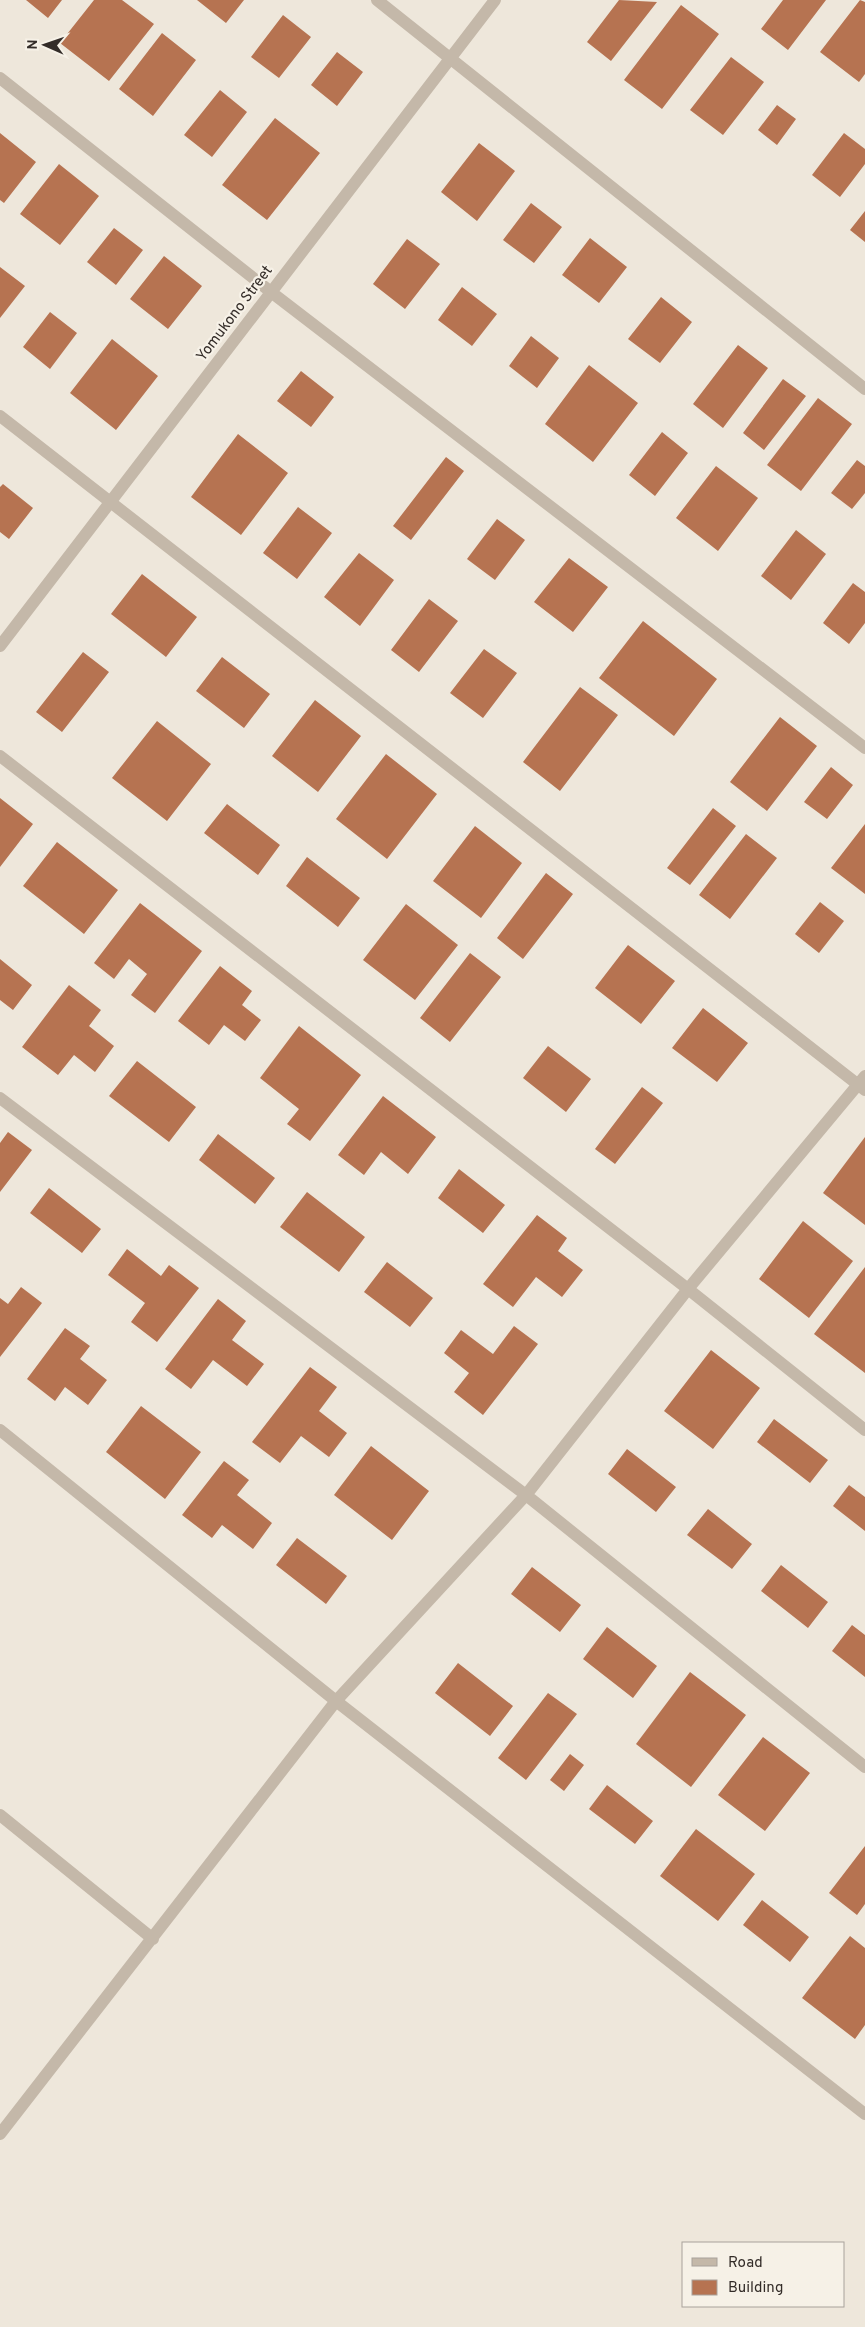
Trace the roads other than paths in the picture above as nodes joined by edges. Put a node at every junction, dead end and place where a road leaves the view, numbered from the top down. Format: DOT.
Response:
graph roads {
  1 [pos="377,0"];
  2 [pos="495,0"];
  3 [pos="450,58"];
  4 [pos="0,78"];
  5 [pos="271,292"];
  6 [pos="865,389"];
  7 [pos="0,416"];
  8 [pos="110,503"];
  9 [pos="0,646"];
  10 [pos="865,748"];
  11 [pos="0,756"];
  12 [pos="863,1084"];
  13 [pos="0,1098"];
  14 [pos="688,1290"];
  15 [pos="0,1430"];
  16 [pos="865,1430"];
  17 [pos="526,1495"];
  18 [pos="336,1701"];
  19 [pos="865,1767"];
  20 [pos="0,1815"];
  21 [pos="153,1939"];
  22 [pos="865,2114"];
  23 [pos="0,2134"];
  1 -- 3 [label="street"];
  2 -- 3 [label="street, Yomukono Street"];
  3 -- 5 [label="street, Yomukono Street"];
  3 -- 6 [label="street"];
  4 -- 5 [label="street"];
  5 -- 8 [label="street, Yomukono Street"];
  5 -- 10 [label="street"];
  7 -- 8 [label="street"];
  8 -- 9 [label="street, Yomukono Street"];
  8 -- 12 [label="street"];
  11 -- 14 [label="street"];
  12 -- 14 [label="street"];
  13 -- 17 [label="street"];
  14 -- 16 [label="street"];
  14 -- 17 [label="street"];
  15 -- 18 [label="street"];
  17 -- 18 [label="street"];
  17 -- 19 [label="street"];
  18 -- 21 [label="street"];
  18 -- 22 [label="street"];
  20 -- 21 [label="street"];
  21 -- 23 [label="street"];
}
